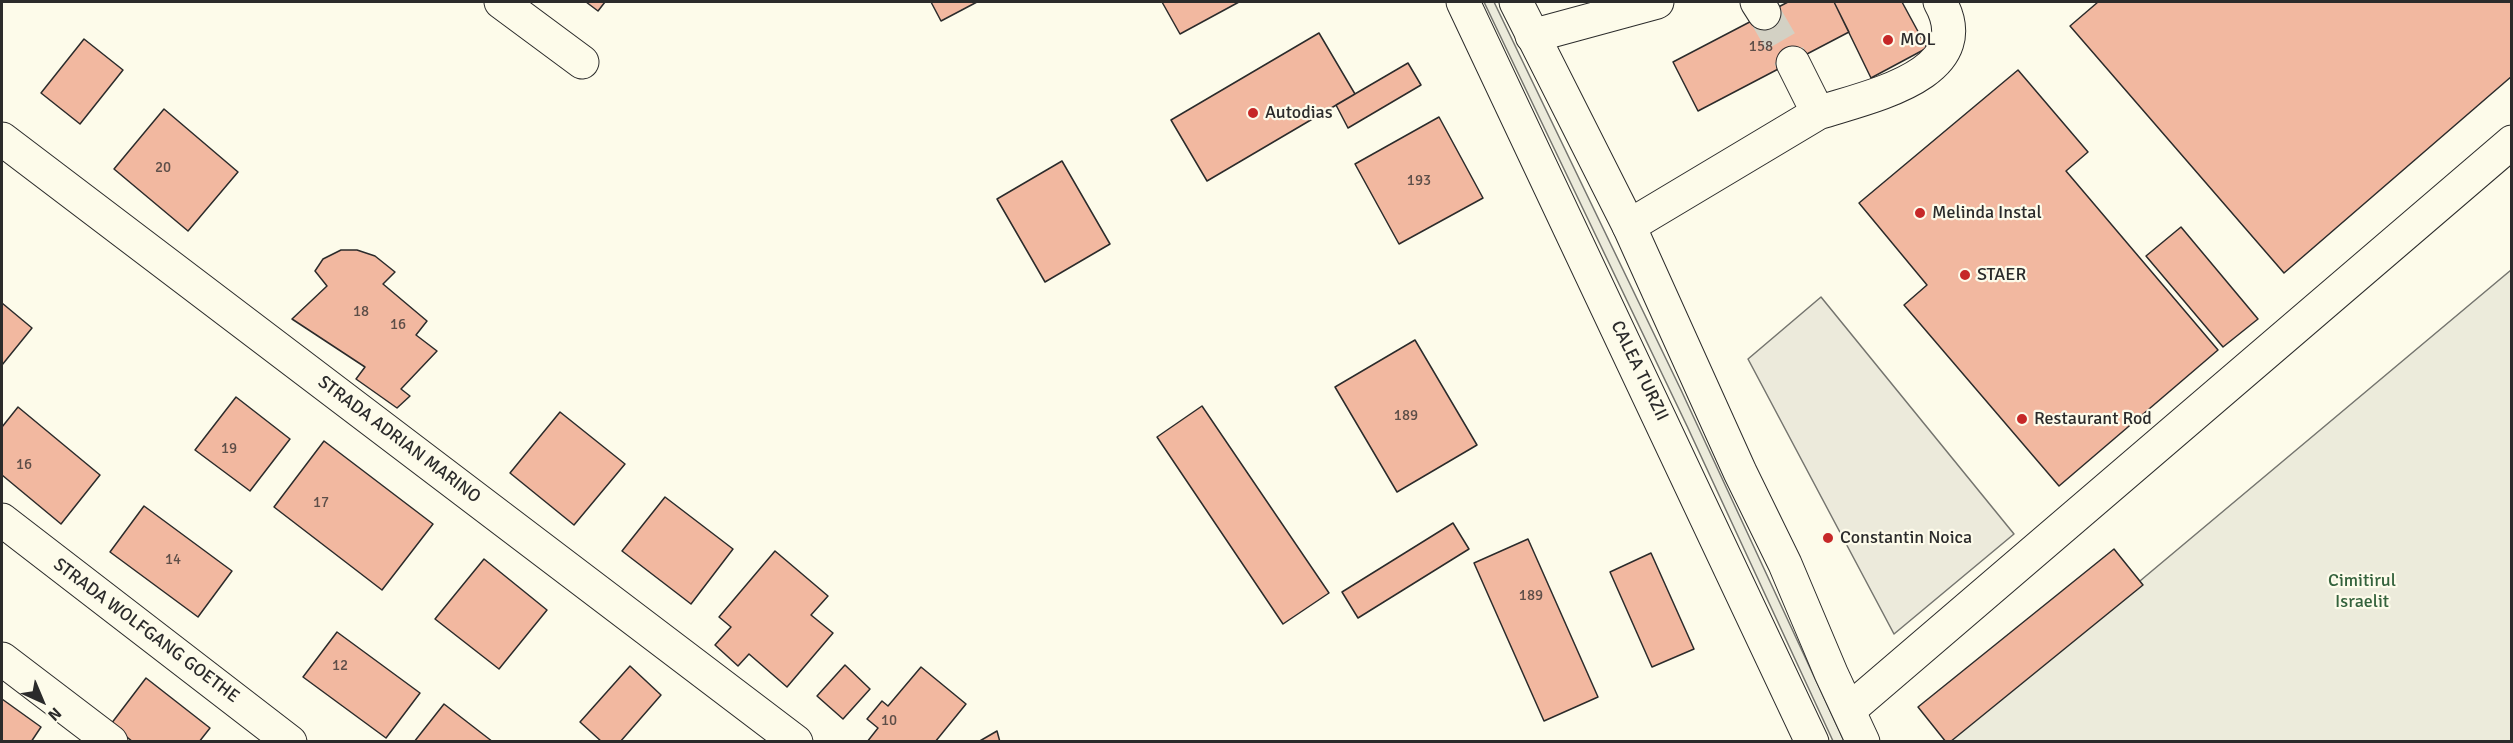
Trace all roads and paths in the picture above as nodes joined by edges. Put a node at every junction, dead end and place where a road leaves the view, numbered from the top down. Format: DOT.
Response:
graph roads {
  1 [pos="501,2"];
  2 [pos="1463,2"];
  3 [pos="1516,2"];
  4 [pos="1940,2"];
  5 [pos="1647,3"];
  6 [pos="1532,36"];
  7 [pos="582,62"];
  8 [pos="1792,63"];
  9 [pos="1818,113"];
  10 [pos="2,139"];
  11 [pos="2511,142"];
  12 [pos="1629,226"];
  13 [pos="2,520"];
  14 [pos="2,659"];
  15 [pos="1849,710"];
  16 [pos="111,741"];
  17 [pos="290,741"];
  18 [pos="796,741"];
  19 [pos="1812,741"];
  20 [pos="1863,741"];
  1 -- 7 [label="main road"];
  2 -- 19 [label="main road, CALEA TURZII"];
  3 -- 6 [label="main road"];
  4 -- 9 [label="main road"];
  5 -- 6 [label="main road"];
  6 -- 12 [label="main road"];
  8 -- 9 [label="main road"];
  9 -- 12 [label="main road"];
  10 -- 18 [label="main road, STRADA ADRIAN MARINO"];
  11 -- 15 [label="main road"];
  12 -- 15 [label="main road"];
  13 -- 17 [label="main road, STRADA WOLFGANG GOETHE"];
  14 -- 16 [label="main road"];
  15 -- 20 [label="main road"];
}
